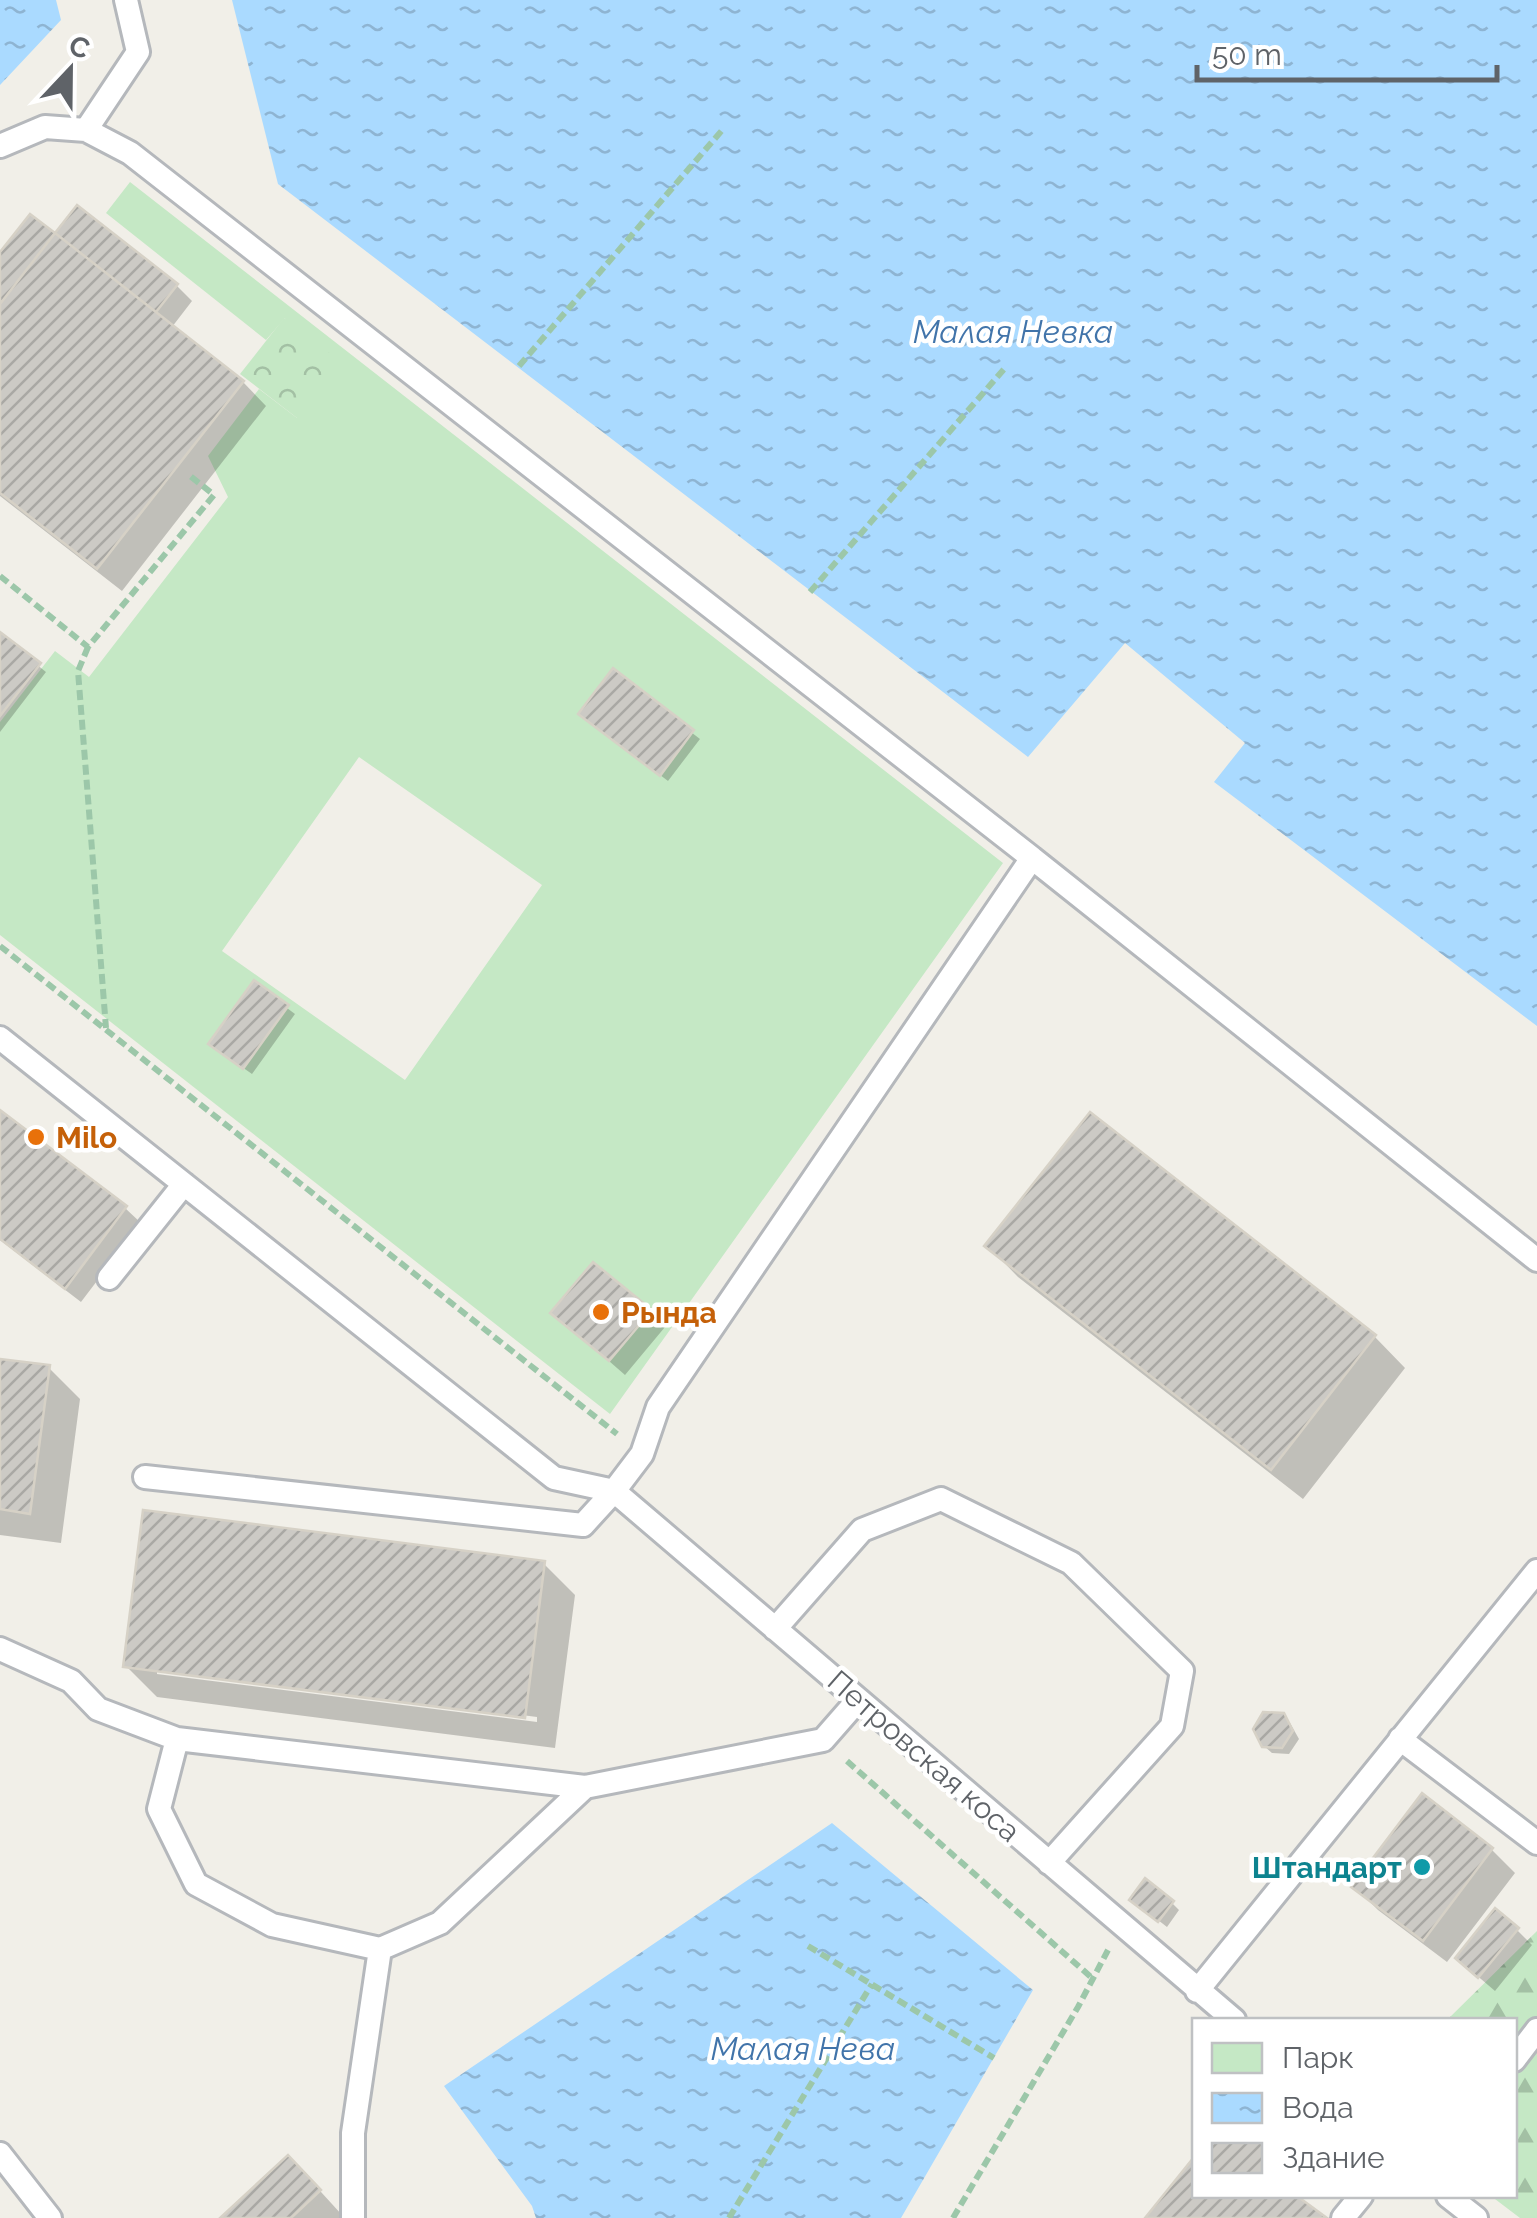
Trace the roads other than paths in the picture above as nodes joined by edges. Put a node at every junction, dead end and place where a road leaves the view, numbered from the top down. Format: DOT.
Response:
graph roads {
  1 [pos="126,0"];
  2 [pos="86,130"];
  3 [pos="0,146"];
  4 [pos="1032,858"];
  5 [pos="0,1038"];
  6 [pos="184,1184"];
  7 [pos="1537,1260"];
  8 [pos="110,1278"];
  9 [pos="146,1477"];
  10 [pos="614,1491"];
  11 [pos="1537,1571"];
  12 [pos="776,1629"];
  13 [pos="0,1649"];
  14 [pos="858,1700"];
  15 [pos="177,1739"];
  16 [pos="1400,1739"];
  17 [pos="584,1788"];
  18 [pos="1537,1843"];
  19 [pos="1049,1863"];
  20 [pos="380,1949"];
  21 [pos="1197,1991"];
  22 [pos="1231,2018"];
  23 [pos="1537,2030"];
  24 [pos="1517,2056"];
  25 [pos="0,2154"];
  26 [pos="1359,2198"];
  27 [pos="1451,2198"];
  28 [pos="50,2218"];
  29 [pos="353,2218"];
  30 [pos="1343,2218"];
  31 [pos="1476,2218"];
  1 -- 2 [label="lane"];
  2 -- 3 [label="lane"];
  2 -- 4 [label="lane"];
  4 -- 7 [label="lane"];
  4 -- 10 [label="lane"];
  5 -- 6 [label="lane"];
  6 -- 8 [label="lane"];
  6 -- 10 [label="lane"];
  9 -- 10 [label="lane"];
  10 -- 12 [label="lane, Петровская коса"];
  11 -- 16 [label="lane"];
  12 -- 14 [label="lane, Петровская коса"];
  12 -- 19 [label="lane"];
  13 -- 15 [label="lane"];
  14 -- 17 [label="lane"];
  14 -- 19 [label="lane, Петровская коса"];
  15 -- 17 [label="lane"];
  15 -- 20 [label="lane"];
  16 -- 18 [label="lane"];
  16 -- 21 [label="lane"];
  17 -- 20 [label="lane"];
  19 -- 21 [label="lane, Петровская коса"];
  20 -- 29 [label="lane"];
  21 -- 22 [label="lane, Петровская коса"];
  23 -- 24 [label="lane"];
  25 -- 28 [label="lane"];
  26 -- 30 [label="lane"];
  27 -- 31 [label="lane"];
}
